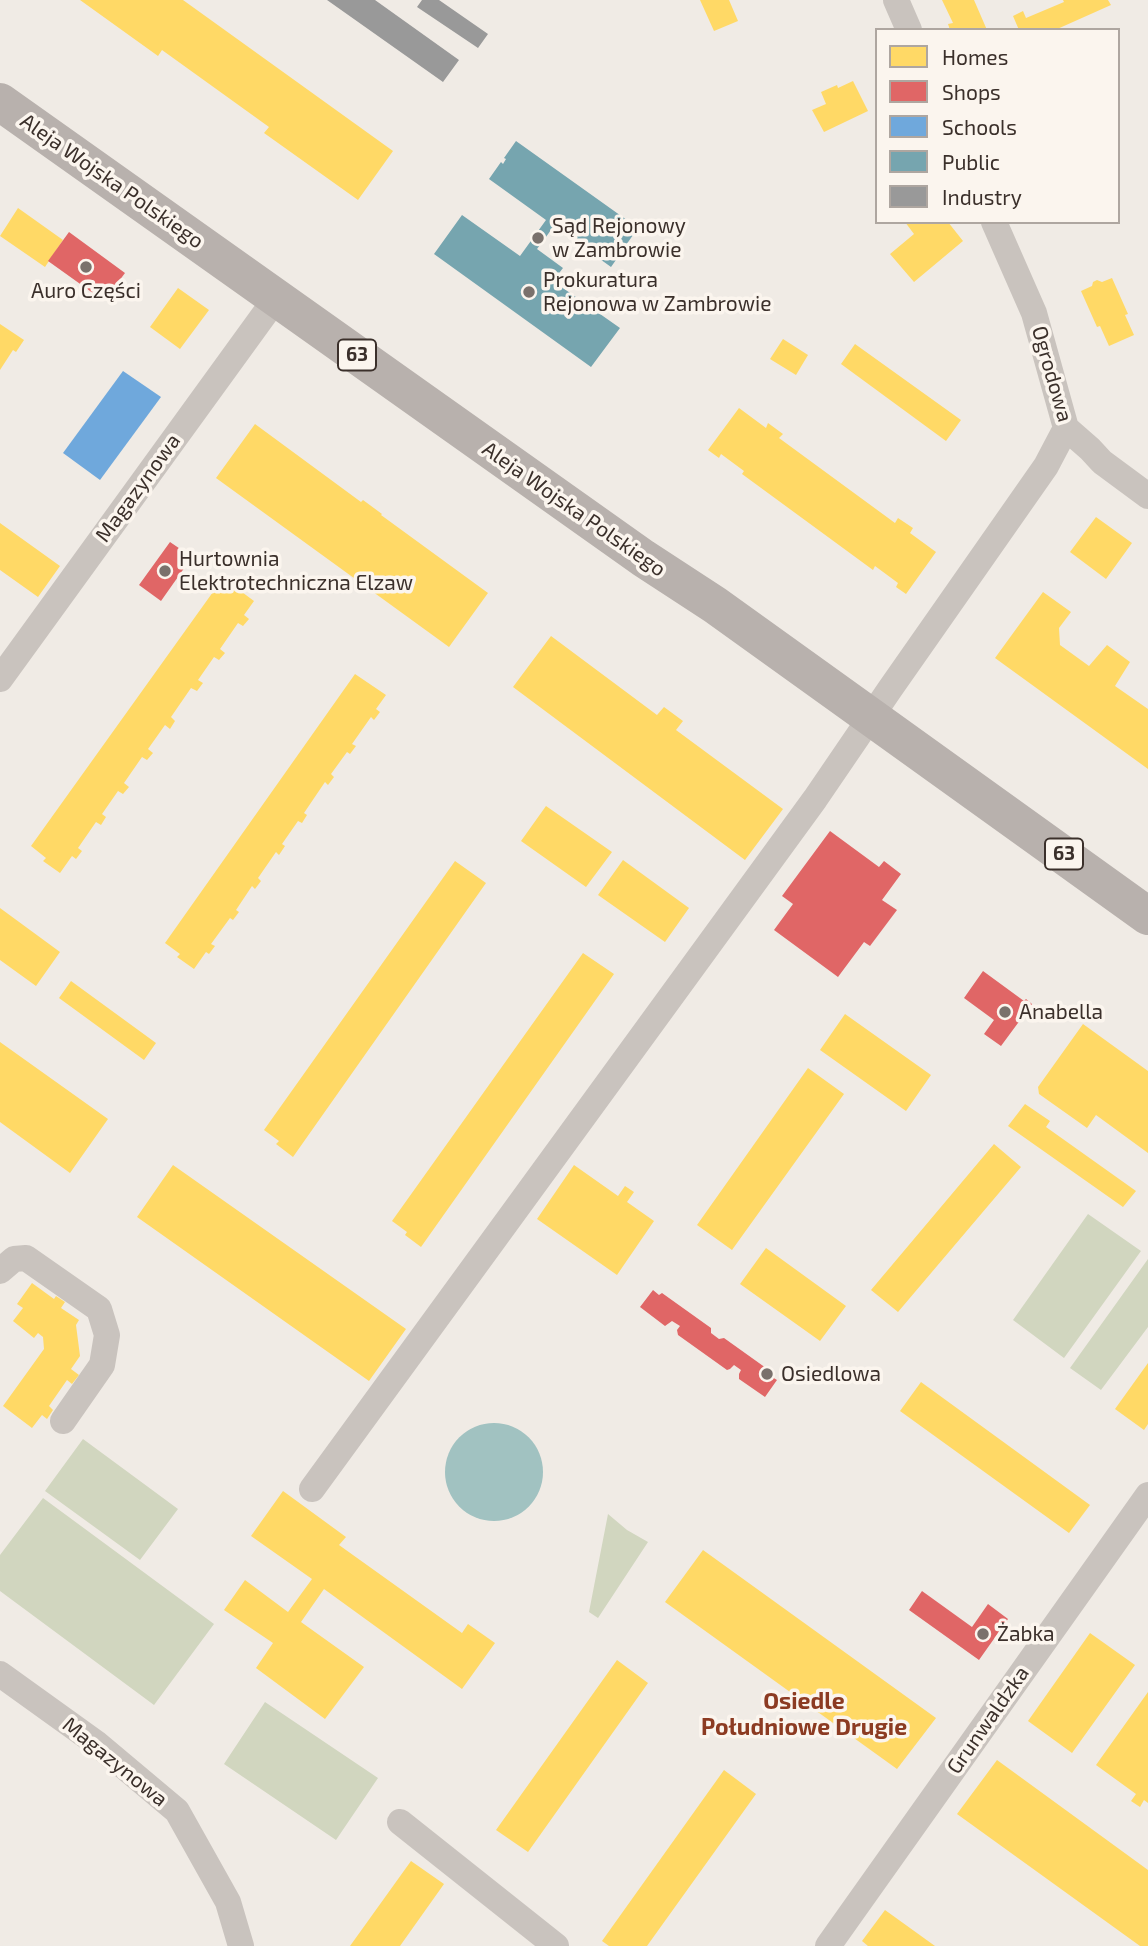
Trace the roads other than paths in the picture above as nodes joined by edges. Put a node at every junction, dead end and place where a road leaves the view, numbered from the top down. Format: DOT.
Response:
graph roads {
  1 [pos="896,0"];
  2 [pos="908,28"];
  3 [pos="0,102"];
  4 [pos="995,224"];
  5 [pos="277,297"];
  6 [pos="1066,428"];
  7 [pos="1148,496"];
  8 [pos="0,679"];
  9 [pos="872,717"];
  10 [pos="1148,916"];
  11 [pos="0,1271"];
  12 [pos="63,1421"];
  13 [pos="312,1489"];
  14 [pos="1148,1494"];
  15 [pos="0,1674"];
  16 [pos="400,1822"];
  17 [pos="241,1946"];
  18 [pos="556,1946"];
  19 [pos="828,1946"];
  1 -- 2 [label="street"];
  3 -- 5 [label="main road, Aleja Wojska Polskiego / 63"];
  4 -- 6 [label="street, Ogrodowa"];
  5 -- 8 [label="street, Magazynowa"];
  5 -- 9 [label="main road, Aleja Wojska Polskiego / 63"];
  6 -- 7 [label="street, Ogrodowa"];
  6 -- 9 [label="street"];
  9 -- 10 [label="main road, Aleja Wojska Polskiego / 63"];
  9 -- 13 [label="street"];
  11 -- 12 [label="street"];
  14 -- 19 [label="street, Grunwaldzka"];
  15 -- 17 [label="street, Magazynowa"];
  16 -- 18 [label="street"];
}
